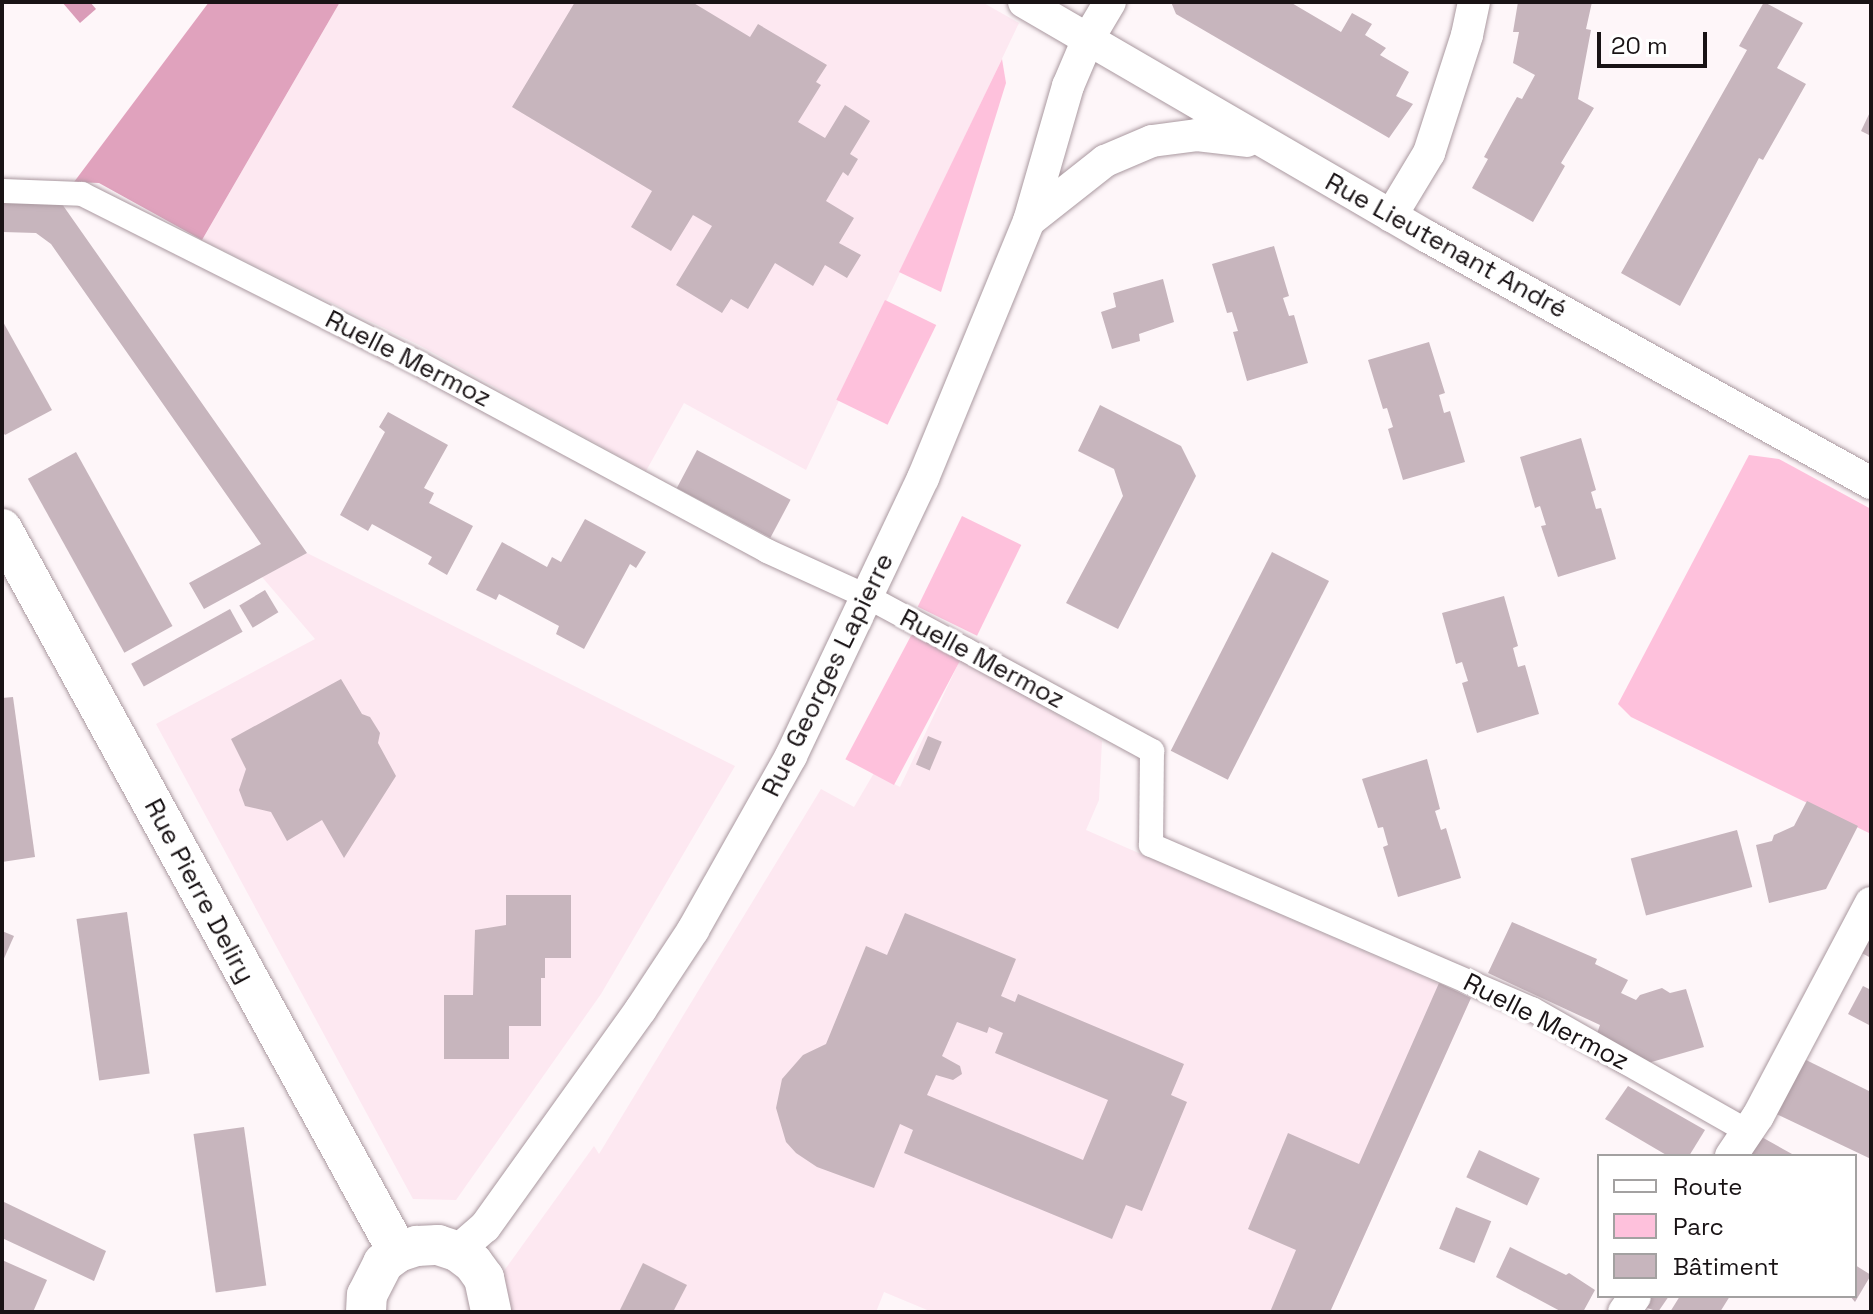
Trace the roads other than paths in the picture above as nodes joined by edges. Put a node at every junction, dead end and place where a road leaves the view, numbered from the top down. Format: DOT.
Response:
graph roads {
  1 [pos="1024,2"];
  2 [pos="1110,2"];
  3 [pos="1474,2"];
  4 [pos="1088,39"];
  5 [pos="1266,144"];
  6 [pos="2,191"];
  7 [pos="1391,216"];
  8 [pos="1029,221"];
  9 [pos="1871,483"];
  10 [pos="2,529"];
  11 [pos="868,597"];
  12 [pos="1871,903"];
  13 [pos="1739,1144"];
  14 [pos="457,1251"];
  15 [pos="398,1252"];
  16 [pos="366,1312"];
  17 [pos="491,1312"];
  1 -- 4 [label="street, Rue Lieutenant André"];
  2 -- 4 [label="street, Rue Georges Lapierre"];
  3 -- 7 [label="street"];
  4 -- 5 [label="street, Rue Lieutenant André"];
  4 -- 8 [label="street, Rue Georges Lapierre"];
  5 -- 7 [label="street, Rue Lieutenant André"];
  5 -- 8 [label="street"];
  6 -- 11 [label="street, Ruelle Mermoz"];
  7 -- 9 [label="street, Rue Lieutenant André"];
  8 -- 11 [label="street, Rue Georges Lapierre"];
  10 -- 15 [label="street, Rue Pierre Deliry"];
  11 -- 13 [label="street, Ruelle Mermoz"];
  11 -- 14 [label="street, Rue Georges Lapierre"];
  12 -- 13 [label="street"];
  14 -- 15 [label="street"];
  14 -- 17 [label="street"];
  15 -- 16 [label="street"];
}
